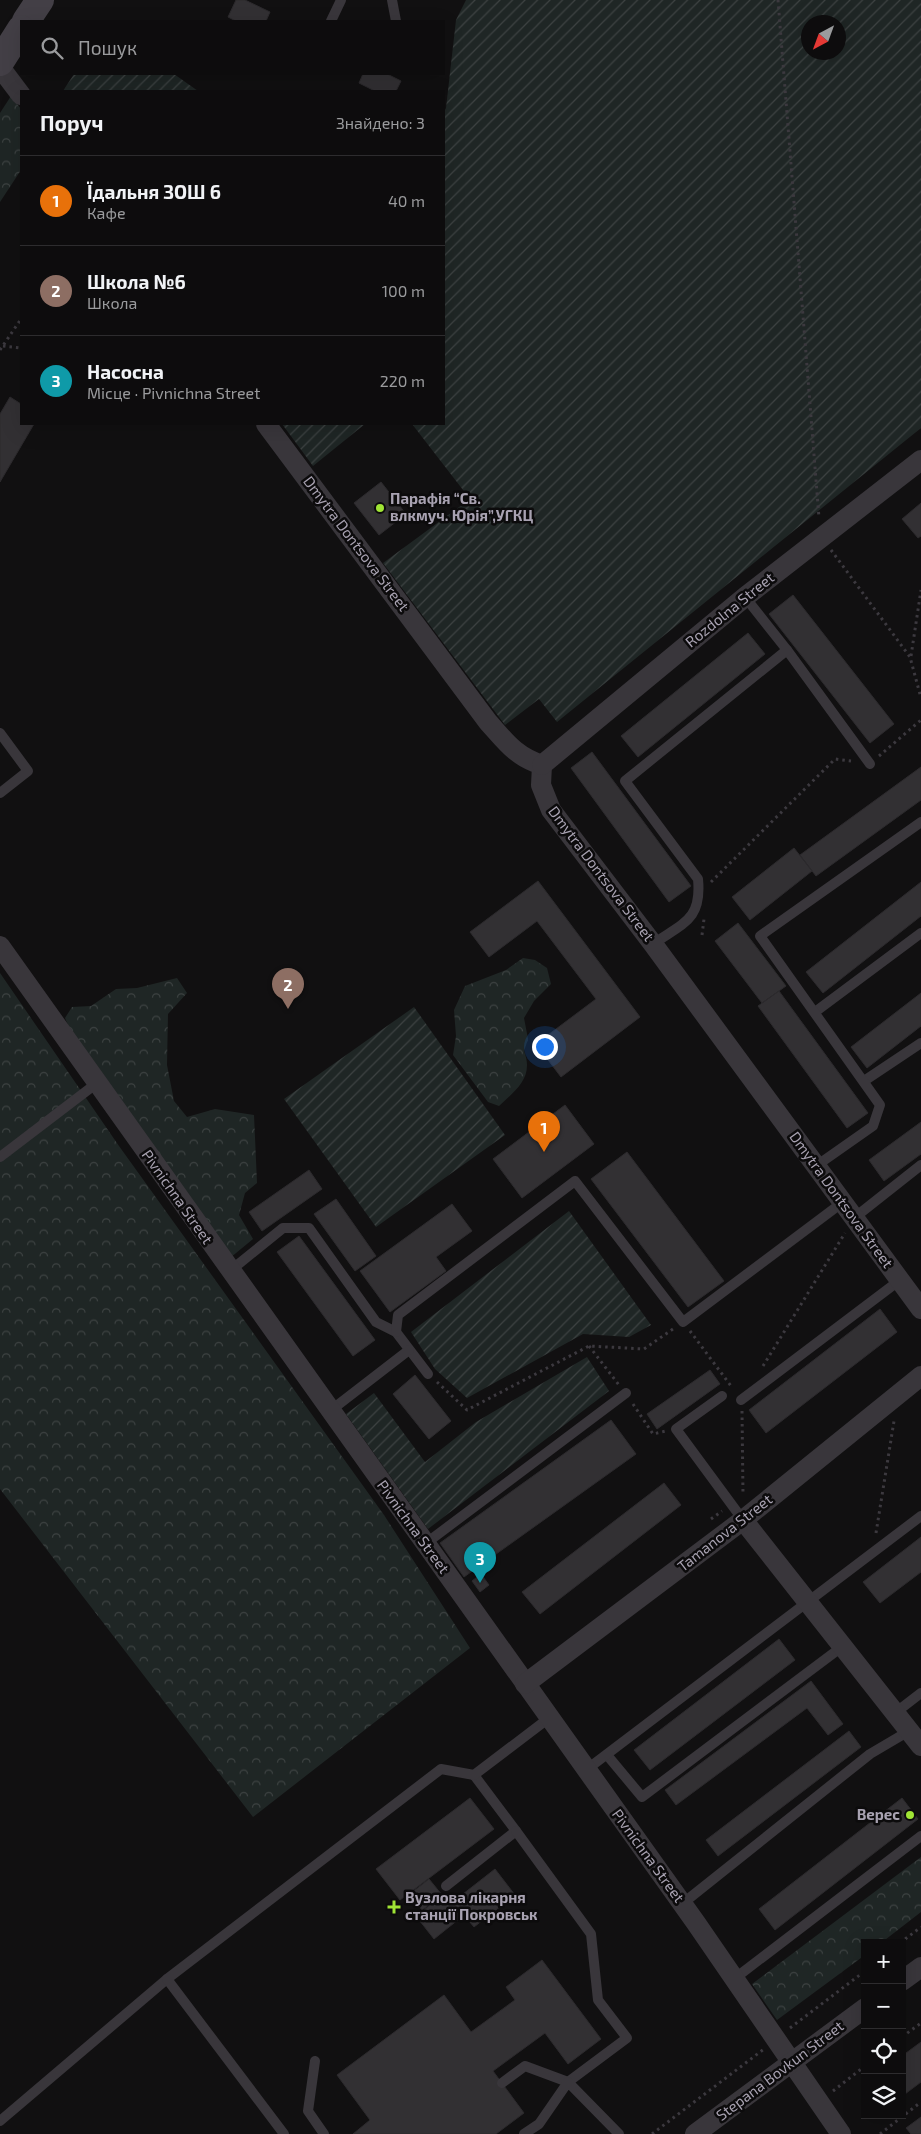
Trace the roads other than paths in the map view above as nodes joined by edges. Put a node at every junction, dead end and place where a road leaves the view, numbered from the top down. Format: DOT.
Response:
graph roads {
  1 [pos="40,0"];
  2 [pos="341,0"];
  3 [pos="392,0"];
  4 [pos="27,20"];
  5 [pos="331,20"];
  6 [pos="396,20"];
  7 [pos="20,31"];
  8 [pos="0,62"];
  9 [pos="0,67"];
  10 [pos="20,94"];
  11 [pos="267,425"];
  12 [pos="921,460"];
  13 [pos="745,597"];
  14 [pos="788,650"];
  15 [pos="0,732"];
  16 [pos="542,764"];
  17 [pos="870,764"];
  18 [pos="0,793"];
  19 [pos="921,822"];
  20 [pos="921,933"];
  21 [pos="653,944"];
  22 [pos="0,946"];
  23 [pos="814,1012"];
  24 [pos="921,1044"];
  25 [pos="864,1081"];
  26 [pos="97,1083"];
  27 [pos="0,1156"];
  28 [pos="921,1165"];
  29 [pos="816,1166"];
  30 [pos="848,1210"];
  31 [pos="230,1271"];
  32 [pos="900,1280"];
  33 [pos="921,1309"];
  34 [pos="396,1332"];
  35 [pos="409,1350"];
  36 [pos="428,1374"];
  37 [pos="921,1376"];
  38 [pos="626,1393"];
  39 [pos="722,1396"];
  40 [pos="741,1400"];
  41 [pos="330,1411"];
  42 [pos="921,1516"];
  43 [pos="744,1520"];
  44 [pos="425,1544"];
  45 [pos="807,1602"];
  46 [pos="843,1646"];
  47 [pos="525,1684"];
  48 [pos="921,1693"];
  49 [pos="895,1713"];
  50 [pos="549,1718"];
  51 [pos="915,1739"];
  52 [pos="607,1755"];
  53 [pos="586,1770"];
  54 [pos="474,1775"];
  55 [pos="516,1831"];
  56 [pos="921,1836"];
  57 [pos="446,1886"];
  58 [pos="682,1904"];
  59 [pos="921,1967"];
  60 [pos="906,1978"];
  61 [pos="166,1979"];
  62 [pos="734,1979"];
  63 [pos="861,2011"];
  64 [pos="315,2061"];
  65 [pos="791,2062"];
  66 [pos="502,2082"];
  67 [pos="568,2082"];
  68 [pos="0,2120"];
  69 [pos="284,2134"];
  70 [pos="324,2134"];
  71 [pos="524,2134"];
  72 [pos="619,2134"];
  73 [pos="695,2134"];
  74 [pos="841,2134"];
  1 -- 4 [label="main road"];
  2 -- 5 [label="lane"];
  3 -- 6 [label="lane"];
  7 -- 8 [label="main road"];
  9 -- 10 [label="street"];
  11 -- 16 [label="street, Dmytra Dontsova Street"];
  12 -- 13 [label="street, Rozdolna Street"];
  13 -- 14 [label="lane"];
  13 -- 16 [label="street, Rozdolna Street"];
  14 -- 17 [label="lane"];
  14 -- 21 [label="lane"];
  15 -- 18 [label="lane"];
  16 -- 21 [label="street, Dmytra Dontsova Street"];
  19 -- 23 [label="lane"];
  20 -- 23 [label="lane"];
  21 -- 29 [label="street, Dmytra Dontsova Street"];
  22 -- 26 [label="street, Pivnichna Street"];
  23 -- 25 [label="lane"];
  24 -- 25 [label="lane"];
  25 -- 29 [label="lane"];
  26 -- 27 [label="lane"];
  26 -- 31 [label="street, Pivnichna Street"];
  28 -- 30 [label="lane"];
  29 -- 30 [label="street, Dmytra Dontsova Street"];
  30 -- 32 [label="street, Dmytra Dontsova Street"];
  30 -- 34 [label="lane"];
  31 -- 34 [label="lane"];
  31 -- 41 [label="street, Pivnichna Street"];
  32 -- 33 [label="street, Dmytra Dontsova Street"];
  32 -- 40 [label="lane"];
  34 -- 35 [label="lane"];
  35 -- 36 [label="lane"];
  35 -- 41 [label="lane"];
  37 -- 43 [label="street, Tamanova Street"];
  38 -- 44 [label="lane"];
  39 -- 43 [label="lane"];
  41 -- 44 [label="street, Pivnichna Street"];
  42 -- 45 [label="lane"];
  43 -- 45 [label="street"];
  43 -- 47 [label="street, Tamanova Street"];
  44 -- 47 [label="street, Pivnichna Street"];
  45 -- 46 [label="street"];
  45 -- 52 [label="lane"];
  46 -- 49 [label="street"];
  46 -- 52 [label="lane"];
  47 -- 50 [label="street, Pivnichna Street"];
  48 -- 49 [label="lane"];
  49 -- 51 [label="street"];
  50 -- 53 [label="street, Pivnichna Street"];
  50 -- 54 [label="lane"];
  51 -- 58 [label="lane"];
  52 -- 53 [label="lane"];
  53 -- 58 [label="street, Pivnichna Street"];
  54 -- 55 [label="lane"];
  54 -- 61 [label="lane"];
  55 -- 57 [label="lane"];
  55 -- 67 [label="lane"];
  56 -- 62 [label="lane"];
  58 -- 62 [label="street, Pivnichna Street"];
  59 -- 60 [label="street"];
  61 -- 68 [label="lane"];
  61 -- 69 [label="lane"];
  62 -- 65 [label="street, Pivnichna Street"];
  63 -- 65 [label="street, Stepana Bovkun Street"];
  64 -- 70 [label="lane"];
  65 -- 73 [label="street, Stepana Bovkun Street"];
  65 -- 74 [label="street, Pivnichna Street"];
  66 -- 67 [label="lane"];
  67 -- 71 [label="lane"];
  67 -- 72 [label="lane"];
}
